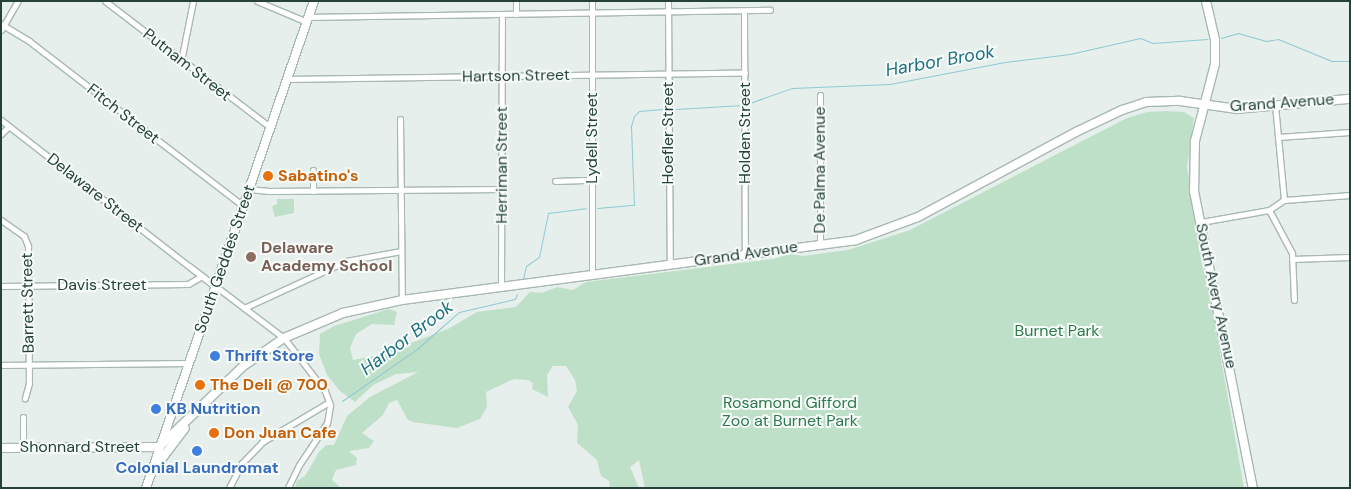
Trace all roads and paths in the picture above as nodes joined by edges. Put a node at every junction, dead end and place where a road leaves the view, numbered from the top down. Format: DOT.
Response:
graph roads {
  1 [pos="18,1"];
  2 [pos="105,1"];
  3 [pos="194,1"];
  4 [pos="257,1"];
  5 [pos="314,1"];
  6 [pos="516,1"];
  7 [pos="592,1"];
  8 [pos="668,1"];
  9 [pos="1206,1"];
  10 [pos="770,10"];
  11 [pos="744,11"];
  12 [pos="668,12"];
  13 [pos="592,13"];
  14 [pos="502,14"];
  15 [pos="516,14"];
  16 [pos="307,19"];
  17 [pos="2,26"];
  18 [pos="181,61"];
  19 [pos="745,73"];
  20 [pos="668,74"];
  21 [pos="592,75"];
  22 [pos="502,76"];
  23 [pos="287,79"];
  24 [pos="820,95"];
  25 [pos="1350,99"];
  26 [pos="1204,105"];
  27 [pos="1275,105"];
  28 [pos="400,119"];
  29 [pos="1,120"];
  30 [pos="9,126"];
  31 [pos="270,127"];
  32 [pos="1350,132"];
  33 [pos="1,134"];
  34 [pos="1278,136"];
  35 [pos="313,170"];
  36 [pos="592,180"];
  37 [pos="555,181"];
  38 [pos="248,189"];
  39 [pos="502,189"];
  40 [pos="400,190"];
  41 [pos="313,191"];
  42 [pos="1350,195"];
  43 [pos="1284,200"];
  44 [pos="243,206"];
  45 [pos="1269,210"];
  46 [pos="1,220"];
  47 [pos="1201,222"];
  48 [pos="820,244"];
  49 [pos="401,251"];
  50 [pos="746,254"];
  51 [pos="1350,257"];
  52 [pos="1292,259"];
  53 [pos="670,264"];
  54 [pos="189,266"];
  55 [pos="592,275"];
  56 [pos="200,277"];
  57 [pos="1,286"];
  58 [pos="28,286"];
  59 [pos="216,286"];
  60 [pos="501,287"];
  61 [pos="402,300"];
  62 [pos="1294,300"];
  63 [pos="244,308"];
  64 [pos="284,338"];
  65 [pos="189,363"];
  66 [pos="1,364"];
  67 [pos="29,364"];
  68 [pos="25,398"];
  69 [pos="329,402"];
  70 [pos="23,417"];
  71 [pos="191,418"];
  72 [pos="23,447"];
  73 [pos="159,447"];
  74 [pos="1,448"];
  75 [pos="151,474"];
  76 [pos="146,488"];
  77 [pos="229,488"];
  78 [pos="288,488"];
  79 [pos="1253,488"];
  1 -- 17 [label="street"];
  2 -- 18 [label="street, Putnam Street"];
  3 -- 18 [label="street"];
  4 -- 16 [label="street"];
  5 -- 16 [label="street, South Geddes Street"];
  6 -- 15 [label="street"];
  7 -- 13 [label="street, Lydell Street"];
  8 -- 12 [label="street, Hoefler Street"];
  9 -- 26 [label="street, South Avery Avenue"];
  10 -- 11 [label="street"];
  11 -- 12 [label="street"];
  11 -- 19 [label="street, Holden Street"];
  12 -- 13 [label="street"];
  12 -- 20 [label="street, Hoefler Street"];
  13 -- 15 [label="street"];
  13 -- 21 [label="street, Lydell Street"];
  14 -- 15 [label="street"];
  14 -- 16 [label="street"];
  14 -- 22 [label="street, Herriman Street"];
  16 -- 23 [label="street, South Geddes Street"];
  17 -- 44 [label="street, Fitch Street"];
  18 -- 31 [label="street, Putnam Street"];
  19 -- 20 [label="street, Hartson Street"];
  19 -- 50 [label="street, Holden Street"];
  20 -- 21 [label="street, Hartson Street"];
  20 -- 53 [label="street, Hoefler Street"];
  21 -- 22 [label="street, Hartson Street"];
  21 -- 36 [label="street, Lydell Street"];
  22 -- 23 [label="street, Hartson Street"];
  22 -- 39 [label="street, Herriman Street"];
  23 -- 31 [label="street, South Geddes Street"];
  24 -- 48 [label="street, De Palma Avenue"];
  25 -- 27 [label="street, Grand Avenue"];
  26 -- 27 [label="street, Grand Avenue"];
  26 -- 47 [label="street, South Avery Avenue"];
  26 -- 48 [label="street, Grand Avenue"];
  27 -- 34 [label="street"];
  28 -- 40 [label="street"];
  29 -- 30 [label="street, Delaware Street"];
  30 -- 33 [label="street"];
  30 -- 54 [label="street, Delaware Street"];
  31 -- 38 [label="street, South Geddes Street"];
  32 -- 34 [label="street"];
  34 -- 43 [label="street"];
  35 -- 41 [label="street"];
  36 -- 37 [label="street"];
  36 -- 55 [label="street, Lydell Street"];
  38 -- 41 [label="street"];
  38 -- 44 [label="street, South Geddes Street"];
  39 -- 40 [label="street"];
  39 -- 60 [label="street, Herriman Street"];
  40 -- 41 [label="street"];
  40 -- 49 [label="street"];
  42 -- 43 [label="street"];
  43 -- 45 [label="street"];
  44 -- 59 [label="street, South Geddes Street"];
  45 -- 47 [label="street"];
  45 -- 52 [label="street"];
  46 -- 58 [label="street, Barrett Street"];
  47 -- 79 [label="street, South Avery Avenue"];
  48 -- 50 [label="street, Grand Avenue"];
  49 -- 61 [label="street"];
  49 -- 63 [label="street"];
  50 -- 53 [label="street, Grand Avenue"];
  51 -- 52 [label="street"];
  52 -- 62 [label="street"];
  53 -- 55 [label="street, Grand Avenue"];
  54 -- 56 [label="street, Delaware Street"];
  54 -- 59 [label="street, Delaware Street"];
  55 -- 60 [label="street, Grand Avenue"];
  56 -- 58 [label="street, Davis Street"];
  56 -- 59 [label="street, Delaware Street"];
  57 -- 58 [label="street, Davis Street"];
  58 -- 67 [label="street, Barrett Street"];
  59 -- 63 [label="street, Delaware Street"];
  59 -- 65 [label="street, South Geddes Street"];
  60 -- 61 [label="street, Grand Avenue"];
  61 -- 64 [label="street, Grand Avenue"];
  63 -- 64 [label="street, Delaware Street"];
  64 -- 69 [label="street, Delaware Street"];
  64 -- 71 [label="street, Grand Avenue"];
  65 -- 67 [label="street"];
  65 -- 73 [label="street, South Geddes Street"];
  66 -- 67 [label="street"];
  67 -- 68 [label="street, Barrett Street"];
  69 -- 77 [label="street"];
  69 -- 78 [label="street"];
  70 -- 72 [label="street"];
  71 -- 73 [label="street, Grand Avenue"];
  71 -- 75 [label="street"];
  72 -- 73 [label="street, Shonnard Street"];
  72 -- 74 [label="street, Shonnard Street"];
  73 -- 75 [label="street, South Geddes Street"];
  75 -- 76 [label="street, South Geddes Street"];
}
